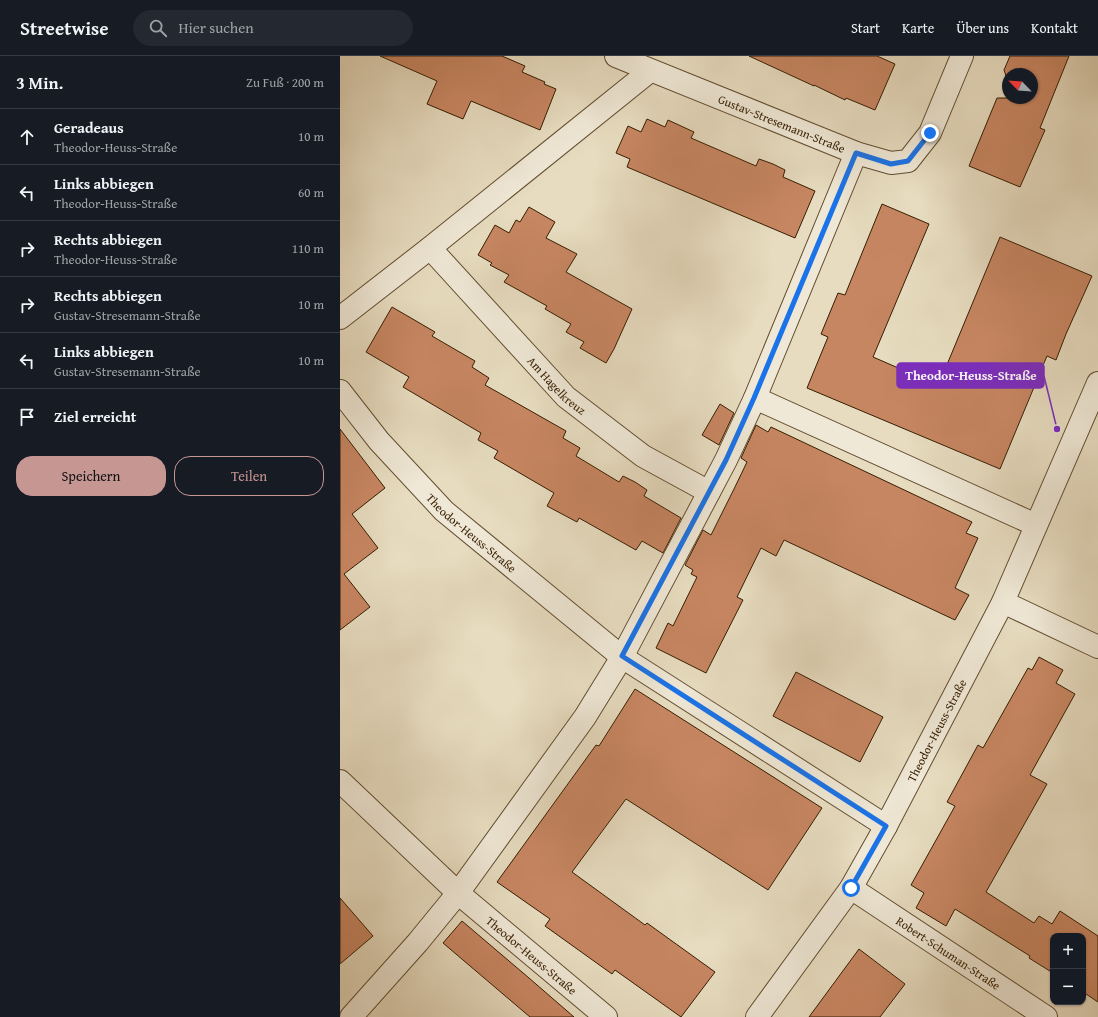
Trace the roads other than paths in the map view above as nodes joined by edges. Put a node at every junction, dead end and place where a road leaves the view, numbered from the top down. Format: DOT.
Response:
graph roads {
  1 [pos="616,56"];
  2 [pos="962,56"];
  3 [pos="650,70"];
  4 [pos="856,153"];
  5 [pos="430,248"];
  6 [pos="340,318"];
  7 [pos="1098,384"];
  8 [pos="340,391"];
  9 [pos="754,398"];
  10 [pos="709,492"];
  11 [pos="1036,525"];
  12 [pos="1003,602"];
  13 [pos="1098,647"];
  14 [pos="622,656"];
  15 [pos="340,781"];
  16 [pos="886,826"];
  17 [pos="851,888"];
  18 [pos="458,893"];
  19 [pos="351,1017"];
  20 [pos="606,1017"];
  21 [pos="757,1017"];
  22 [pos="1046,1017"];
  1 -- 3 [label="street, Gustav-Stresemann-Straße"];
  2 -- 4 [label="street, Gustav-Stresemann-Straße"];
  3 -- 4 [label="street, Gustav-Stresemann-Straße"];
  3 -- 5 [label="street"];
  4 -- 9 [label="street"];
  5 -- 6 [label="street"];
  5 -- 10 [label="street, Am Hagelkreuz"];
  7 -- 11 [label="street, Theodor-Heuss-Straße"];
  8 -- 14 [label="street, Theodor-Heuss-Straße"];
  9 -- 10 [label="street"];
  9 -- 11 [label="street"];
  10 -- 14 [label="street"];
  11 -- 12 [label="street, Theodor-Heuss-Straße"];
  12 -- 13 [label="street"];
  12 -- 16 [label="street, Theodor-Heuss-Straße"];
  14 -- 16 [label="street, Theodor-Heuss-Straße"];
  14 -- 18 [label="street"];
  15 -- 18 [label="street, Theodor-Heuss-Straße"];
  16 -- 17 [label="street, Theodor-Heuss-Straße"];
  17 -- 21 [label="street, Theodor-Heuss-Straße"];
  17 -- 22 [label="street, Robert-Schuman-Straße"];
  18 -- 19 [label="street"];
  18 -- 20 [label="street, Theodor-Heuss-Straße"];
}
